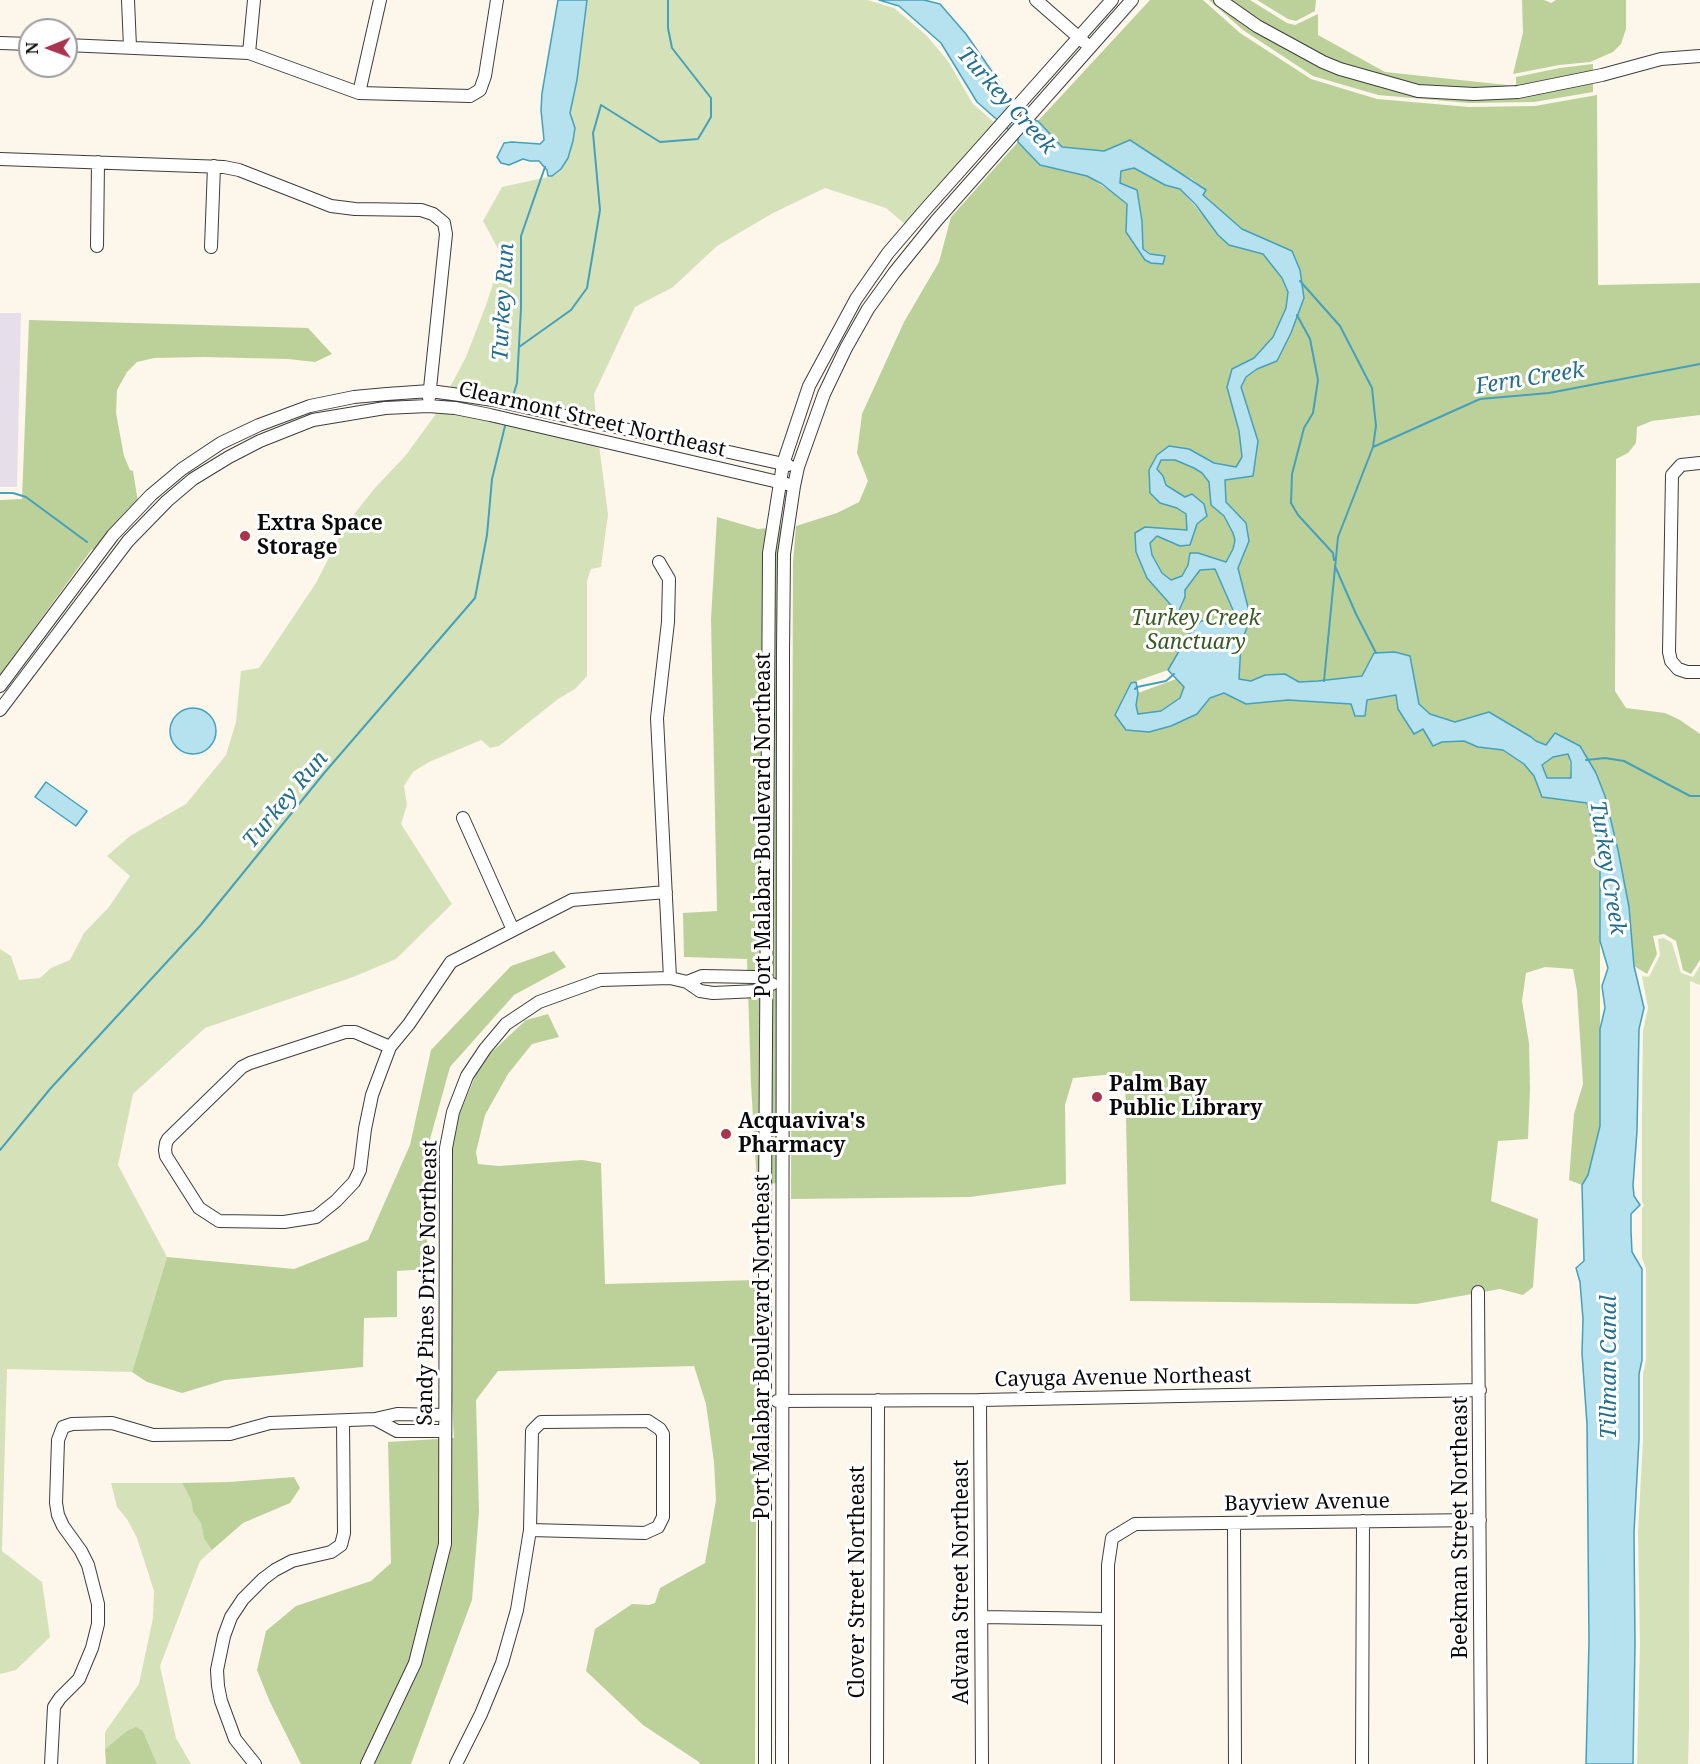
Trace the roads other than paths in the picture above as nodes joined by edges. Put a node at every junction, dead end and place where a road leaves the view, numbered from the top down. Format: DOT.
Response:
graph roads {
  1 [pos="128,0"];
  2 [pos="254,0"];
  3 [pos="380,0"];
  4 [pos="497,0"];
  5 [pos="1036,0"];
  6 [pos="1112,0"];
  7 [pos="1132,0"];
  8 [pos="1220,0"];
  9 [pos="1237,0"];
  10 [pos="1257,26"];
  11 [pos="1079,38"];
  12 [pos="0,43"];
  13 [pos="18,44"];
  14 [pos="78,45"];
  15 [pos="130,47"];
  16 [pos="1090,47"];
  17 [pos="249,53"];
  18 [pos="1700,56"];
  19 [pos="359,93"];
  20 [pos="0,159"];
  21 [pos="98,162"];
  22 [pos="214,166"];
  23 [pos="98,246"];
  24 [pos="211,247"];
  25 [pos="856,299"];
  26 [pos="868,309"];
  27 [pos="809,386"];
  28 [pos="430,391"];
  29 [pos="824,394"];
  30 [pos="428,406"];
  31 [pos="1700,463"];
  32 [pos="783,464"];
  33 [pos="798,467"];
  34 [pos="779,483"];
  35 [pos="794,486"];
  36 [pos="659,562"];
  37 [pos="1700,672"];
  38 [pos="0,686"];
  39 [pos="0,710"];
  40 [pos="463,818"];
  41 [pos="666,892"];
  42 [pos="513,930"];
  43 [pos="670,978"];
  44 [pos="767,984"];
  45 [pos="784,984"];
  46 [pos="390,1047"];
  47 [pos="782,1277"];
  48 [pos="765,1278"];
  49 [pos="1479,1292"];
  50 [pos="1480,1390"];
  51 [pos="878,1400"];
  52 [pos="980,1400"];
  53 [pos="766,1401"];
  54 [pos="783,1401"];
  55 [pos="408,1414"];
  56 [pos="445,1415"];
  57 [pos="375,1419"];
  58 [pos="343,1421"];
  59 [pos="408,1431"];
  60 [pos="445,1431"];
  61 [pos="1480,1520"];
  62 [pos="1363,1521"];
  63 [pos="1234,1524"];
  64 [pos="530,1530"];
  65 [pos="982,1617"];
  66 [pos="1107,1619"];
  67 [pos="51,1764"];
  68 [pos="255,1764"];
  69 [pos="367,1764"];
  70 [pos="456,1764"];
  71 [pos="765,1764"];
  72 [pos="782,1764"];
  73 [pos="876,1764"];
  74 [pos="982,1764"];
  75 [pos="1108,1764"];
  76 [pos="1235,1764"];
  77 [pos="1362,1764"];
  78 [pos="1481,1764"];
  1 -- 15 [label="street"];
  2 -- 17 [label="street"];
  3 -- 19 [label="street"];
  4 -- 19 [label="street"];
  5 -- 11 [label="street"];
  6 -- 11 [label="street, Port Malabar Boulevard Northeast"];
  7 -- 16 [label="street, Port Malabar Boulevard Northeast"];
  8 -- 10 [label="street"];
  9 -- 10 [label="street"];
  10 -- 18 [label="street"];
  11 -- 16 [label="street"];
  11 -- 25 [label="street, Port Malabar Boulevard Northeast"];
  12 -- 13 [label="street"];
  14 -- 15 [label="street"];
  15 -- 17 [label="street"];
  16 -- 26 [label="street, Port Malabar Boulevard Northeast"];
  17 -- 19 [label="street"];
  20 -- 21 [label="street"];
  21 -- 22 [label="street"];
  21 -- 23 [label="street"];
  22 -- 24 [label="street"];
  22 -- 28 [label="street"];
  25 -- 26 [label="street"];
  25 -- 27 [label="street, Port Malabar Boulevard Northeast"];
  26 -- 29 [label="street, Port Malabar Boulevard Northeast"];
  27 -- 29 [label="street"];
  27 -- 32 [label="street, Port Malabar Boulevard Northeast"];
  28 -- 30 [label="street"];
  28 -- 32 [label="street, Clearmont Street Northeast"];
  28 -- 38 [label="street, Clearmont Street Northeast"];
  29 -- 33 [label="street, Port Malabar Boulevard Northeast"];
  30 -- 34 [label="street, Clearmont Street Northeast"];
  30 -- 39 [label="street, Clearmont Street Northeast"];
  31 -- 37 [label="street"];
  32 -- 33 [label="street, Clearmont Street Northeast"];
  32 -- 34 [label="street, Port Malabar Boulevard Northeast"];
  33 -- 35 [label="street, Port Malabar Boulevard Northeast"];
  34 -- 35 [label="street, Clearmont Street Northeast"];
  34 -- 44 [label="street, Port Malabar Boulevard Northeast"];
  35 -- 45 [label="street, Port Malabar Boulevard Northeast"];
  36 -- 41 [label="street"];
  40 -- 42 [label="street"];
  41 -- 42 [label="street"];
  41 -- 43 [label="street"];
  42 -- 46 [label="street"];
  43 -- 44 [label="street, Sandy Pines Drive Northeast"];
  43 -- 56 [label="street, Sandy Pines Drive Northeast"];
  44 -- 45 [label="street"];
  44 -- 48 [label="street, Port Malabar Boulevard Northeast"];
  45 -- 47 [label="street, Port Malabar Boulevard Northeast"];
  46 -- 46 [label="street"];
  47 -- 48 [label="street"];
  47 -- 54 [label="street, Port Malabar Boulevard Northeast"];
  48 -- 53 [label="street, Port Malabar Boulevard Northeast"];
  49 -- 50 [label="street, Beekman Street Northeast"];
  50 -- 52 [label="street, Cayuga Avenue Northeast"];
  50 -- 61 [label="street, Beekman Street Northeast"];
  51 -- 52 [label="street, Cayuga Avenue Northeast"];
  51 -- 54 [label="street, Cayuga Avenue Northeast"];
  51 -- 73 [label="street, Clover Street Northeast"];
  52 -- 65 [label="street, Advana Street Northeast"];
  53 -- 54 [label="street, Cayuga Avenue Northeast"];
  53 -- 71 [label="street, Port Malabar Boulevard Northeast"];
  54 -- 72 [label="street, Port Malabar Boulevard Northeast"];
  55 -- 56 [label="street"];
  55 -- 57 [label="street"];
  55 -- 59 [label="street"];
  56 -- 60 [label="street, Sandy Pines Drive Northeast"];
  57 -- 58 [label="street"];
  57 -- 59 [label="street"];
  58 -- 67 [label="street"];
  58 -- 68 [label="street"];
  59 -- 60 [label="street"];
  60 -- 69 [label="street, Sandy Pines Drive Northeast"];
  61 -- 62 [label="street, Bayview Avenue"];
  61 -- 78 [label="street, Beekman Street Northeast"];
  62 -- 63 [label="street, Bayview Avenue"];
  62 -- 77 [label="street"];
  63 -- 66 [label="street, Bayview Avenue"];
  63 -- 76 [label="street"];
  64 -- 64 [label="street"];
  64 -- 70 [label="street"];
  65 -- 66 [label="street"];
  65 -- 74 [label="street, Advana Street Northeast"];
  66 -- 75 [label="street"];
}
